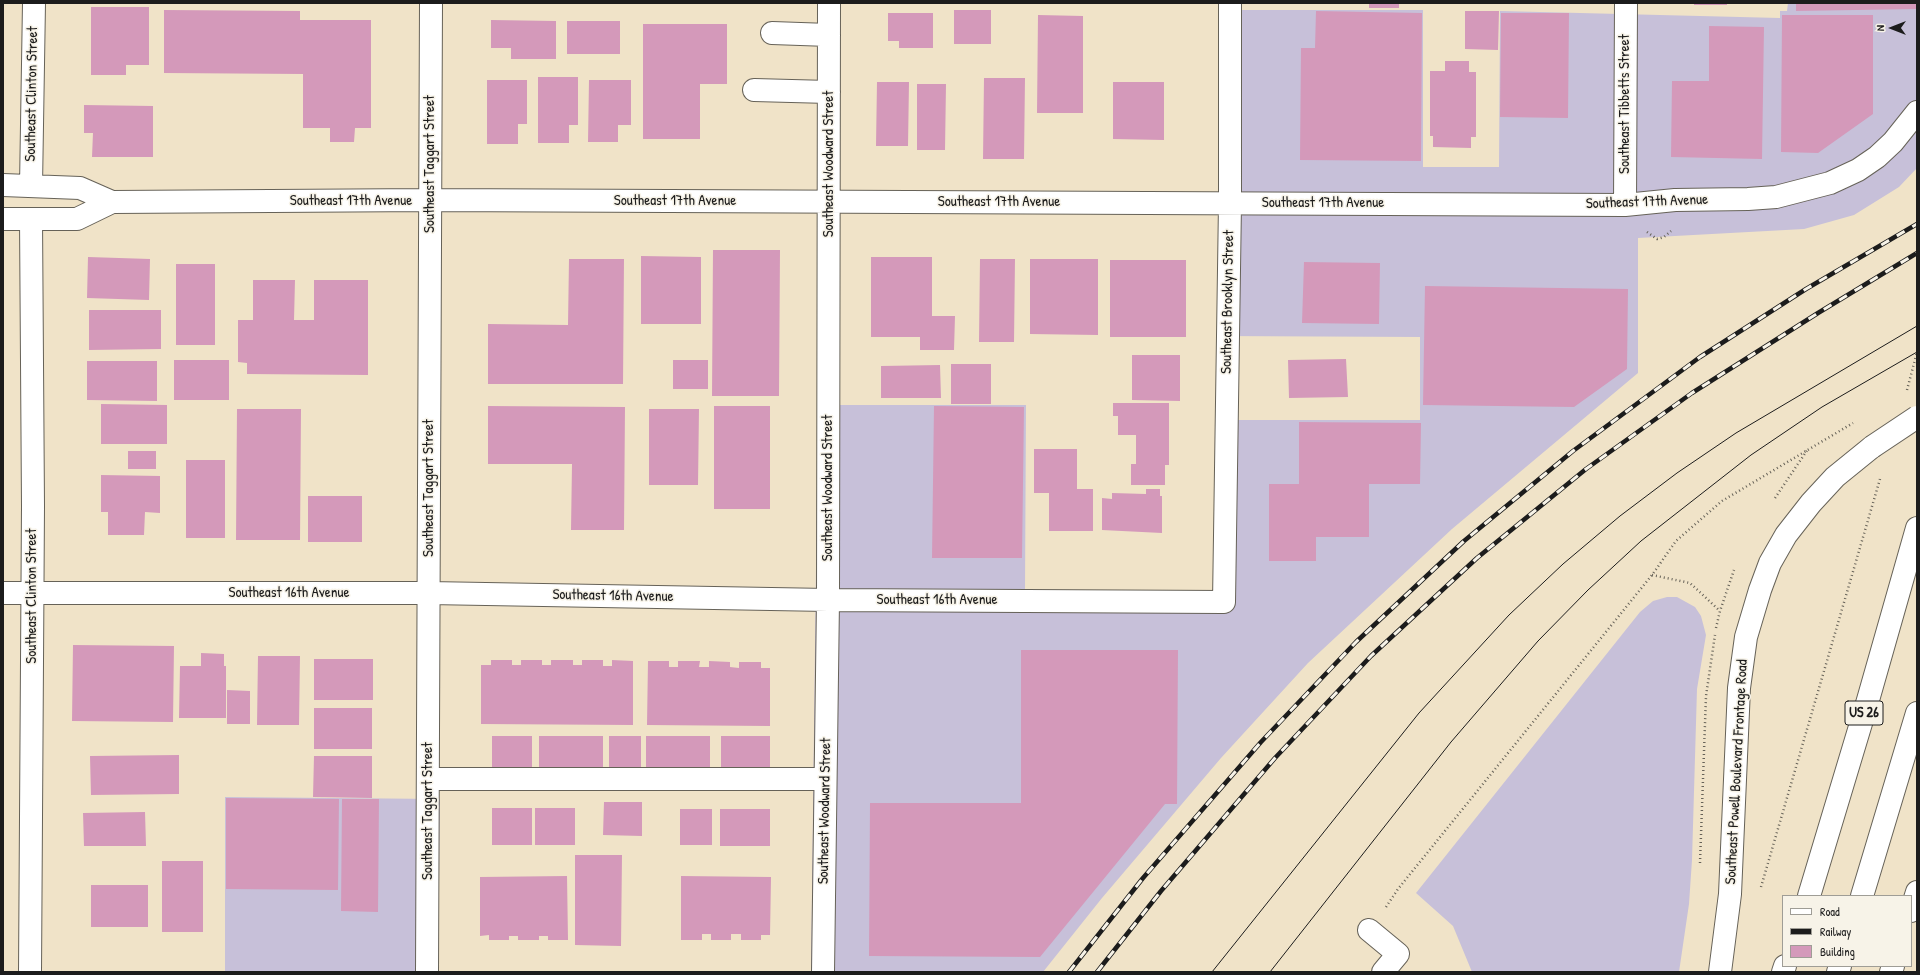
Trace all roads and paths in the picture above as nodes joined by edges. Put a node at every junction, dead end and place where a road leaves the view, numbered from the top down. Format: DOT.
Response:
graph roads {
  1 [pos="34,3"];
  2 [pos="431,3"];
  3 [pos="829,3"];
  4 [pos="1230,3"];
  5 [pos="1626,3"];
  6 [pos="772,33"];
  7 [pos="829,35"];
  8 [pos="754,90"];
  9 [pos="829,92"];
  10 [pos="1917,112"];
  11 [pos="3,185"];
  12 [pos="31,186"];
  13 [pos="430,200"];
  14 [pos="112,202"];
  15 [pos="828,202"];
  16 [pos="1230,203"];
  17 [pos="1625,205"];
  18 [pos="3,219"];
  19 [pos="31,219"];
  20 [pos="1917,417"];
  21 [pos="1859,419"];
  22 [pos="1882,472"];
  23 [pos="1917,528"];
  24 [pos="1652,574"];
  25 [pos="3,593"];
  26 [pos="32,593"];
  27 [pos="429,593"];
  28 [pos="828,600"];
  29 [pos="1224,602"];
  30 [pos="1720,611"];
  31 [pos="1917,713"];
  32 [pos="428,779"];
  33 [pos="825,779"];
  34 [pos="1761,888"];
  35 [pos="1917,892"];
  36 [pos="1809,895"];
  37 [pos="1862,895"];
  38 [pos="1386,907"];
  39 [pos="1912,908"];
  40 [pos="1369,930"];
  41 [pos="30,972"];
  42 [pos="427,972"];
  43 [pos="823,972"];
  44 [pos="1383,972"];
  45 [pos="1720,972"];
  1 -- 12 [label="street, Southeast Clinton Street"];
  2 -- 13 [label="street, Southeast Taggart Street"];
  3 -- 7 [label="street, Southeast Woodward Street"];
  4 -- 16 [label="street, Southeast Brooklyn Street"];
  5 -- 17 [label="street, Southeast Tibbetts Street"];
  6 -- 7 [label="street"];
  7 -- 9 [label="street, Southeast Woodward Street"];
  8 -- 9 [label="street"];
  9 -- 15 [label="street, Southeast Woodward Street"];
  10 -- 17 [label="street, Southeast 17th Avenue"];
  11 -- 12 [label="street, Southeast 17th Avenue"];
  12 -- 14 [label="street, Southeast 17th Avenue"];
  13 -- 14 [label="street, Southeast 17th Avenue"];
  13 -- 15 [label="street, Southeast 17th Avenue"];
  13 -- 27 [label="street, Southeast Taggart Street"];
  14 -- 19 [label="street, Southeast 17th Avenue"];
  15 -- 16 [label="street, Southeast 17th Avenue"];
  15 -- 28 [label="street, Southeast Woodward Street"];
  16 -- 17 [label="street, Southeast 17th Avenue"];
  16 -- 29 [label="street, Southeast Brooklyn Street"];
  18 -- 19 [label="street, Southeast 17th Avenue"];
  19 -- 26 [label="street, Southeast Clinton Street"];
  20 -- 45 [label="street, Southeast Powell Boulevard Frontage Road, bridge"];
  21 -- 24 [label="path"];
  22 -- 34 [label="path"];
  23 -- 36 [label="street, US 26"];
  24 -- 30 [label="path"];
  24 -- 38 [label="path"];
  25 -- 26 [label="street, Southeast 16th Avenue"];
  26 -- 27 [label="street, Southeast 16th Avenue"];
  26 -- 41 [label="street, Southeast Clinton Street"];
  27 -- 28 [label="street, Southeast 16th Avenue"];
  27 -- 32 [label="street, Southeast Taggart Street"];
  28 -- 29 [label="street, Southeast 16th Avenue"];
  28 -- 33 [label="street, Southeast Woodward Street"];
  31 -- 37 [label="street"];
  32 -- 33 [label="street"];
  32 -- 42 [label="street, Southeast Taggart Street"];
  33 -- 43 [label="street, Southeast Woodward Street"];
  35 -- 39 [label="street"];
  40 -- 44 [label="street"];
}
